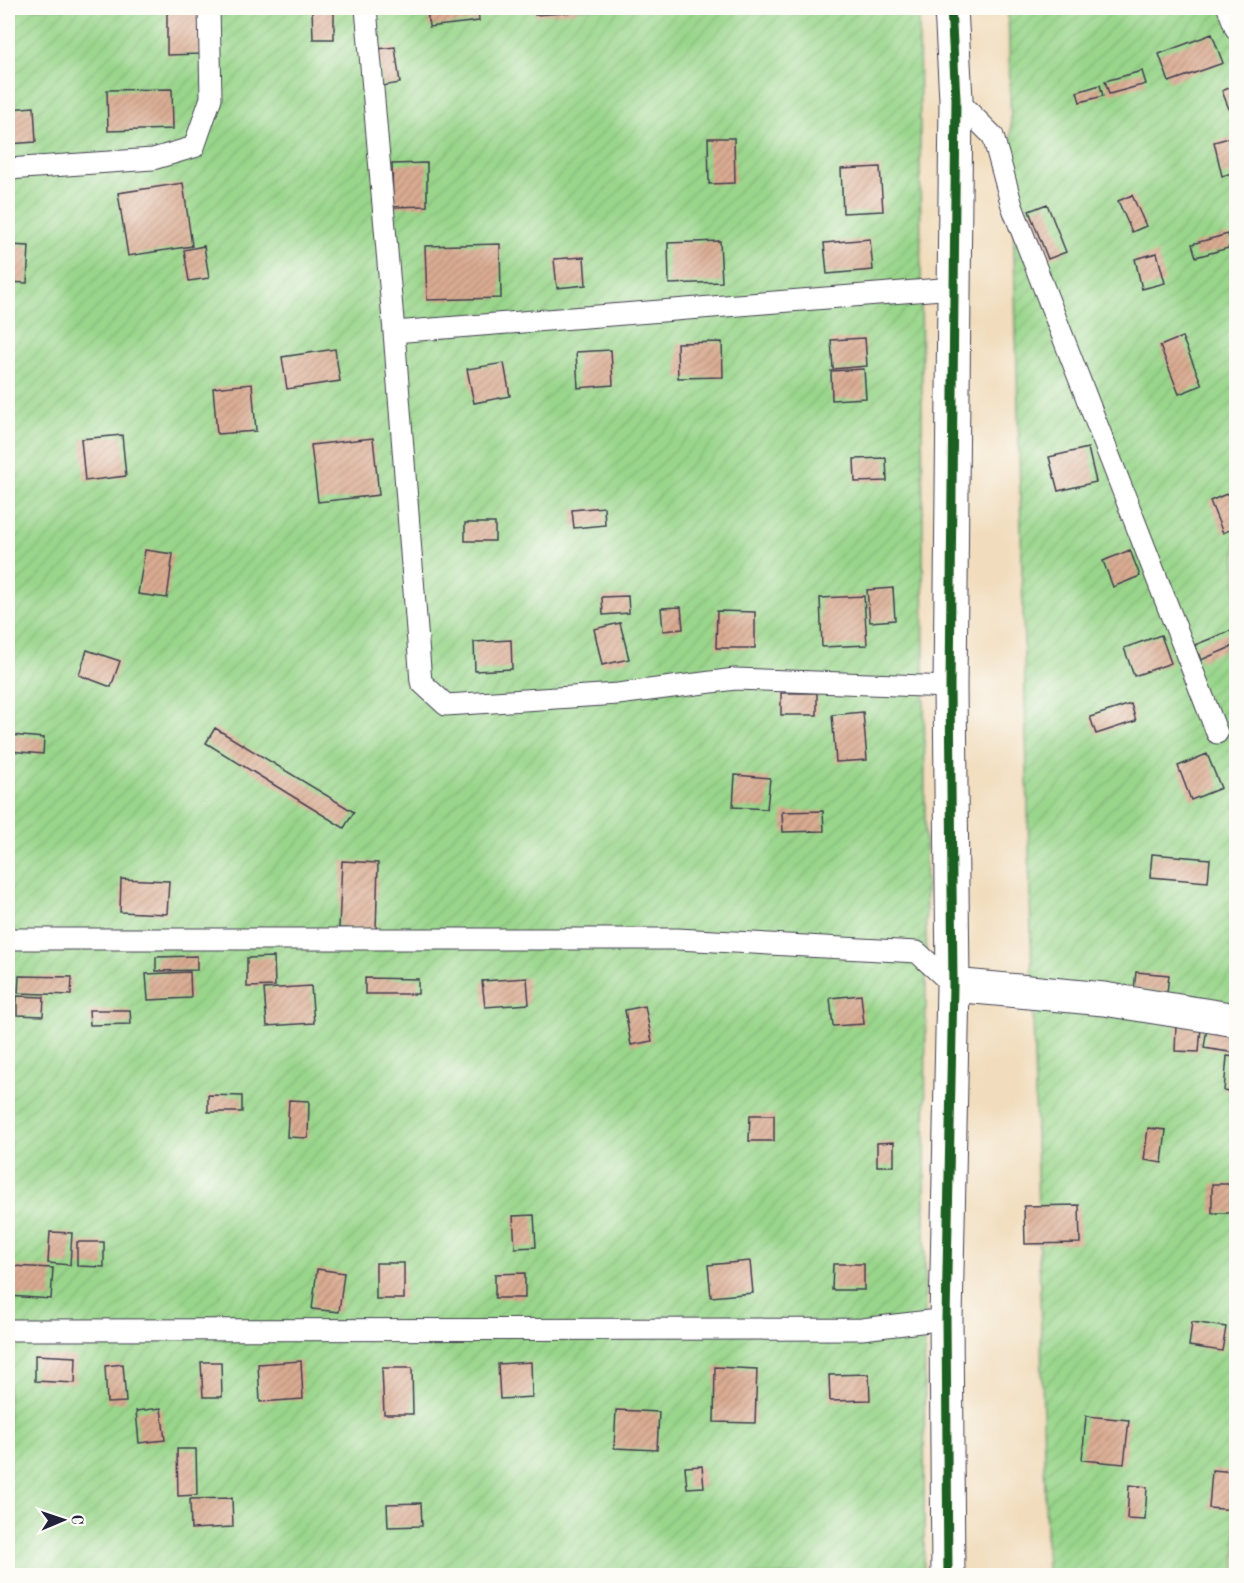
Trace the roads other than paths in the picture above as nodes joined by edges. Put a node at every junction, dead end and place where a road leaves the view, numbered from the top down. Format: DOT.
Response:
graph roads {
  1 [pos="209,8"];
  2 [pos="366,8"];
  3 [pos="951,8"];
  4 [pos="1228,8"];
  5 [pos="1236,29"];
  6 [pos="956,99"];
  7 [pos="8,169"];
  8 [pos="954,288"];
  9 [pos="394,332"];
  10 [pos="950,687"];
  11 [pos="1217,733"];
  12 [pos="8,939"];
  13 [pos="953,985"];
  14 [pos="1236,1020"];
  15 [pos="946,1318"];
  16 [pos="8,1330"];
  17 [pos="948,1575"];
  1 -- 7 [label="lane"];
  2 -- 9 [label="lane"];
  3 -- 6 [label="street"];
  4 -- 5 [label="lane"];
  6 -- 8 [label="street"];
  6 -- 11 [label="lane"];
  8 -- 9 [label="lane"];
  8 -- 10 [label="street"];
  9 -- 10 [label="lane"];
  10 -- 13 [label="street"];
  12 -- 13 [label="lane"];
  13 -- 14 [label="street"];
  13 -- 15 [label="street"];
  15 -- 16 [label="lane"];
  15 -- 17 [label="street"];
}
